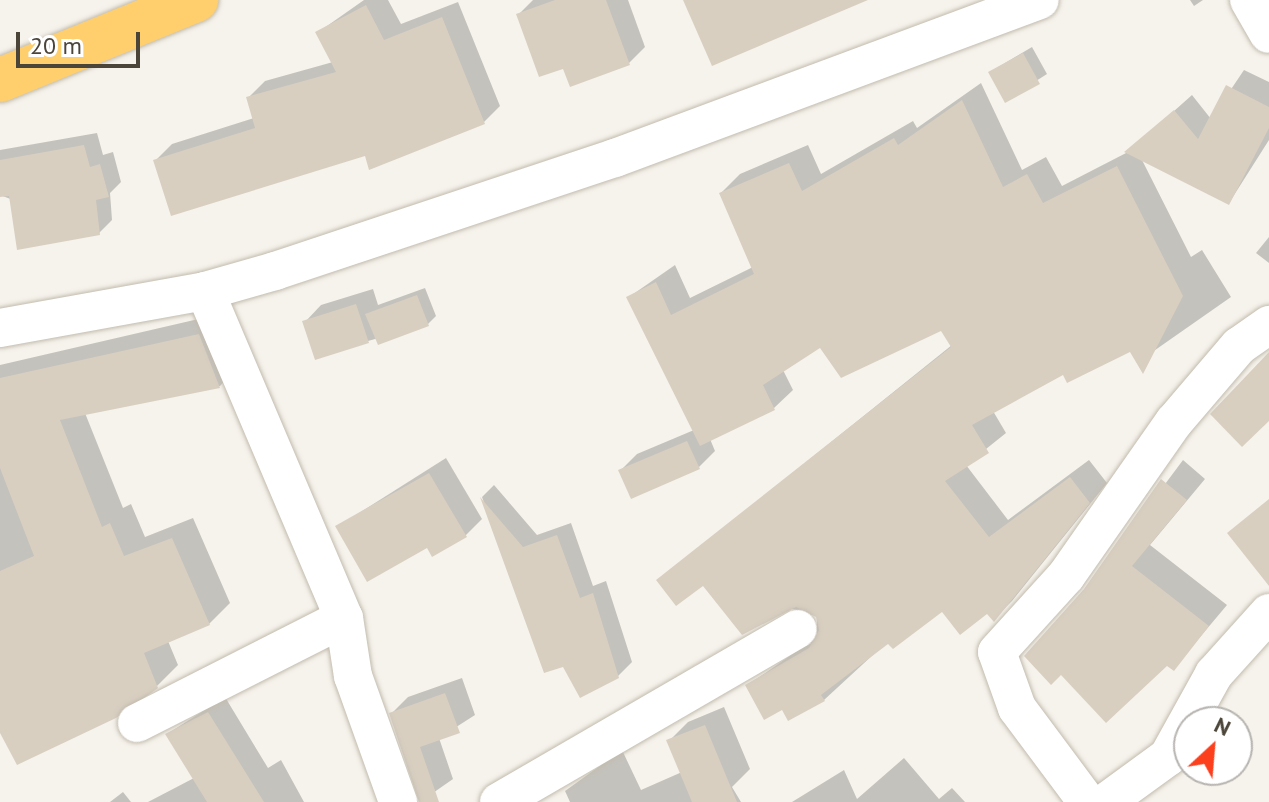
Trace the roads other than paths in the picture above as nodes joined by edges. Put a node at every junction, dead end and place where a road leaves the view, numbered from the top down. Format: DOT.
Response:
graph roads {
  1 [pos="196,0"];
  2 [pos="1040,0"];
  3 [pos="1249,0"];
  4 [pos="1269,34"];
  5 [pos="0,80"];
  6 [pos="205,291"];
  7 [pos="1269,325"];
  8 [pos="0,328"];
  9 [pos="1269,613"];
  10 [pos="344,618"];
  11 [pos="797,629"];
  12 [pos="137,723"];
  13 [pos="398,802"];
  14 [pos="499,802"];
  15 [pos="1087,802"];
  16 [pos="1106,802"];
  1 -- 5 [label="highway"];
  2 -- 6 [label="street"];
  3 -- 4 [label="street"];
  6 -- 8 [label="street"];
  6 -- 10 [label="street"];
  7 -- 15 [label="street"];
  9 -- 16 [label="street"];
  10 -- 12 [label="street"];
  10 -- 13 [label="street"];
  11 -- 14 [label="street"];
}
